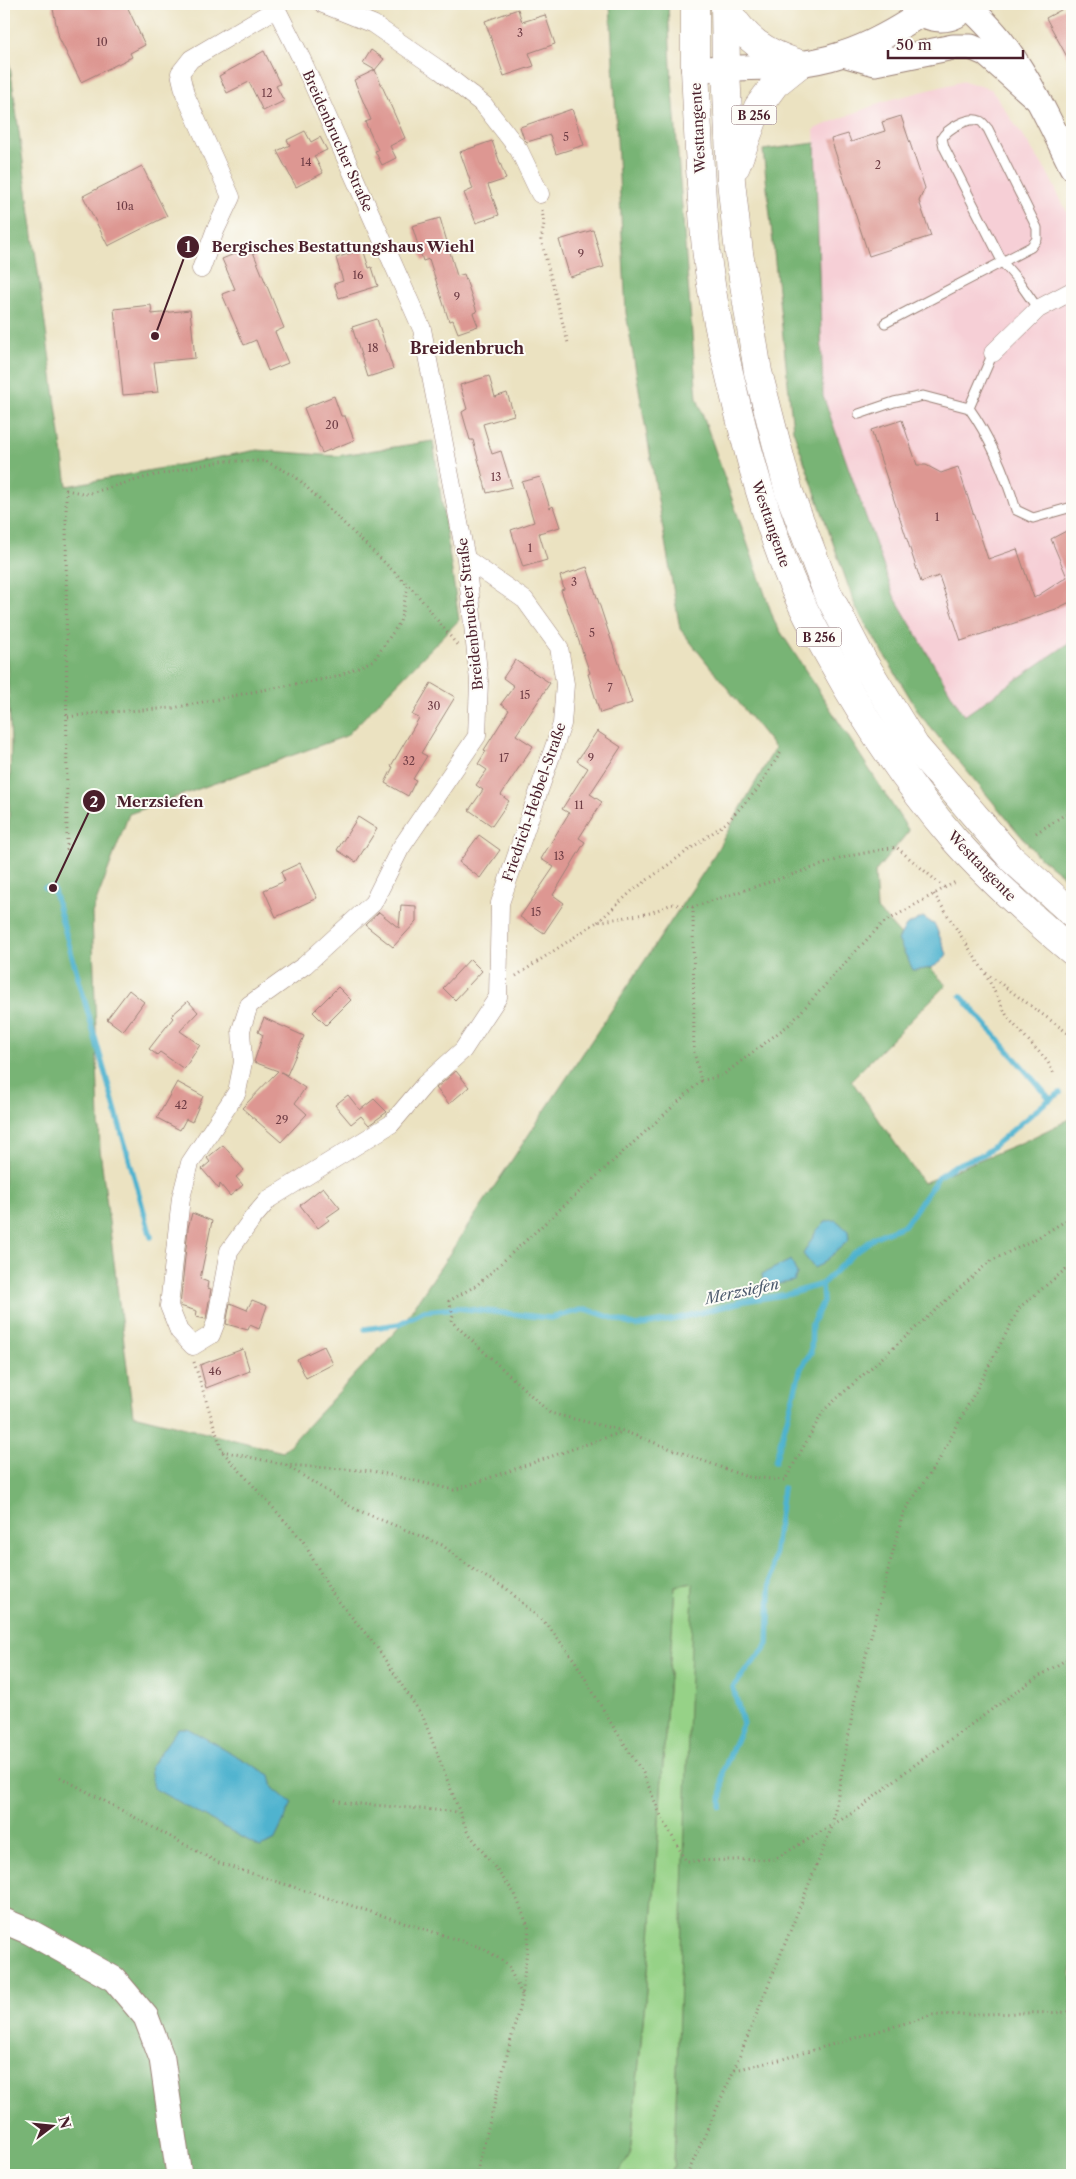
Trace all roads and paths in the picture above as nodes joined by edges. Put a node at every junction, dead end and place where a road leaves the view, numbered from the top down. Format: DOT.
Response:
graph roads {
  1 [pos="323,4"];
  2 [pos="695,4"];
  3 [pos="725,5"];
  4 [pos="968,5"];
  5 [pos="275,6"];
  6 [pos="916,9"];
  7 [pos="843,54"];
  8 [pos="800,64"];
  9 [pos="726,68"];
  10 [pos="695,69"];
  11 [pos="1037,99"];
  12 [pos="1072,167"];
  13 [pos="731,182"];
  14 [pos="540,194"];
  15 [pos="1003,263"];
  16 [pos="201,269"];
  17 [pos="1072,292"];
  18 [pos="1038,309"];
  19 [pos="885,323"];
  20 [pos="568,343"];
  21 [pos="993,353"];
  22 [pos="969,408"];
  23 [pos="859,414"];
  24 [pos="1072,507"];
  25 [pos="466,559"];
  26 [pos="408,585"];
  27 [pos="476,655"];
  28 [pos="68,717"];
  29 [pos="781,752"];
  30 [pos="1072,810"];
  31 [pos="1036,833"];
  32 [pos="67,850"];
  33 [pos="957,881"];
  34 [pos="945,888"];
  35 [pos="934,894"];
  36 [pos="693,907"];
  37 [pos="1072,913"];
  38 [pos="597,922"];
  39 [pos="1072,951"];
  40 [pos="985,973"];
  41 [pos="498,993"];
  42 [pos="1072,1036"];
  43 [pos="1054,1074"];
  44 [pos="702,1081"];
  45 [pos="1072,1217"];
  46 [pos="1072,1264"];
  47 [pos="193,1346"];
  48 [pos="623,1432"];
  49 [pos="222,1451"];
  50 [pos="286,1465"];
  51 [pos="1072,1656"];
  52 [pos="60,1777"];
  53 [pos="334,1800"];
  54 [pos="459,1812"];
  55 [pos="832,1826"];
  56 [pos="4,1921"];
  57 [pos="522,1997"];
  58 [pos="1072,2012"];
  59 [pos="734,2070"];
  60 [pos="179,2175"];
  61 [pos="476,2175"];
  62 [pos="687,2175"];
  1 -- 14 [label="street"];
  2 -- 10 [label="main road, Westtangente"];
  3 -- 8 [label="main road, B 256"];
  3 -- 9 [label="main road, Westtangente / B 256"];
  4 -- 6 [label="main road"];
  4 -- 11 [label="main road"];
  5 -- 16 [label="street, Breidenbrucher Straße"];
  5 -- 25 [label="street, Breidenbrucher Straße"];
  6 -- 7 [label="main road, B 256"];
  7 -- 8 [label="main road, B 256"];
  7 -- 11 [label="main road"];
  8 -- 9 [label="main road, B 256"];
  8 -- 13 [label="main road, B 256"];
  9 -- 10 [label="main road, B 256"];
  9 -- 13 [label="main road, Westtangente / B 256"];
  10 -- 39 [label="main road, Westtangente / B 256"];
  11 -- 12 [label="main road"];
  13 -- 37 [label="main road, Westtangente / B 256"];
  14 -- 20 [label="path"];
  15 -- 15 [label="lane"];
  15 -- 18 [label="lane"];
  15 -- 19 [label="lane"];
  17 -- 18 [label="street"];
  18 -- 21 [label="street"];
  21 -- 22 [label="lane"];
  22 -- 23 [label="lane"];
  22 -- 24 [label="lane"];
  25 -- 27 [label="street, Breidenbrucher Straße"];
  25 -- 41 [label="street, Friedrich-Hebbel-Straße"];
  26 -- 27 [label="path"];
  26 -- 28 [label="path"];
  26 -- 28 [label="path"];
  27 -- 47 [label="street, Breidenbrucher Straße"];
  28 -- 32 [label="path"];
  29 -- 38 [label="path"];
  30 -- 31 [label="path"];
  33 -- 34 [label="path"];
  34 -- 35 [label="path"];
  34 -- 36 [label="path"];
  35 -- 40 [label="path"];
  35 -- 44 [label="path"];
  36 -- 38 [label="path"];
  36 -- 44 [label="path"];
  38 -- 41 [label="path"];
  40 -- 42 [label="path"];
  40 -- 43 [label="path"];
  41 -- 47 [label="street"];
  44 -- 48 [label="path"];
  45 -- 48 [label="path"];
  46 -- 55 [label="path"];
  47 -- 49 [label="path"];
  48 -- 50 [label="path"];
  49 -- 50 [label="path"];
  49 -- 54 [label="path"];
  50 -- 55 [label="path"];
  51 -- 55 [label="path"];
  52 -- 57 [label="path"];
  53 -- 54 [label="path"];
  54 -- 57 [label="path"];
  55 -- 59 [label="path"];
  56 -- 60 [label="main road"];
  57 -- 61 [label="path"];
  58 -- 59 [label="path"];
  59 -- 62 [label="path"];
}
